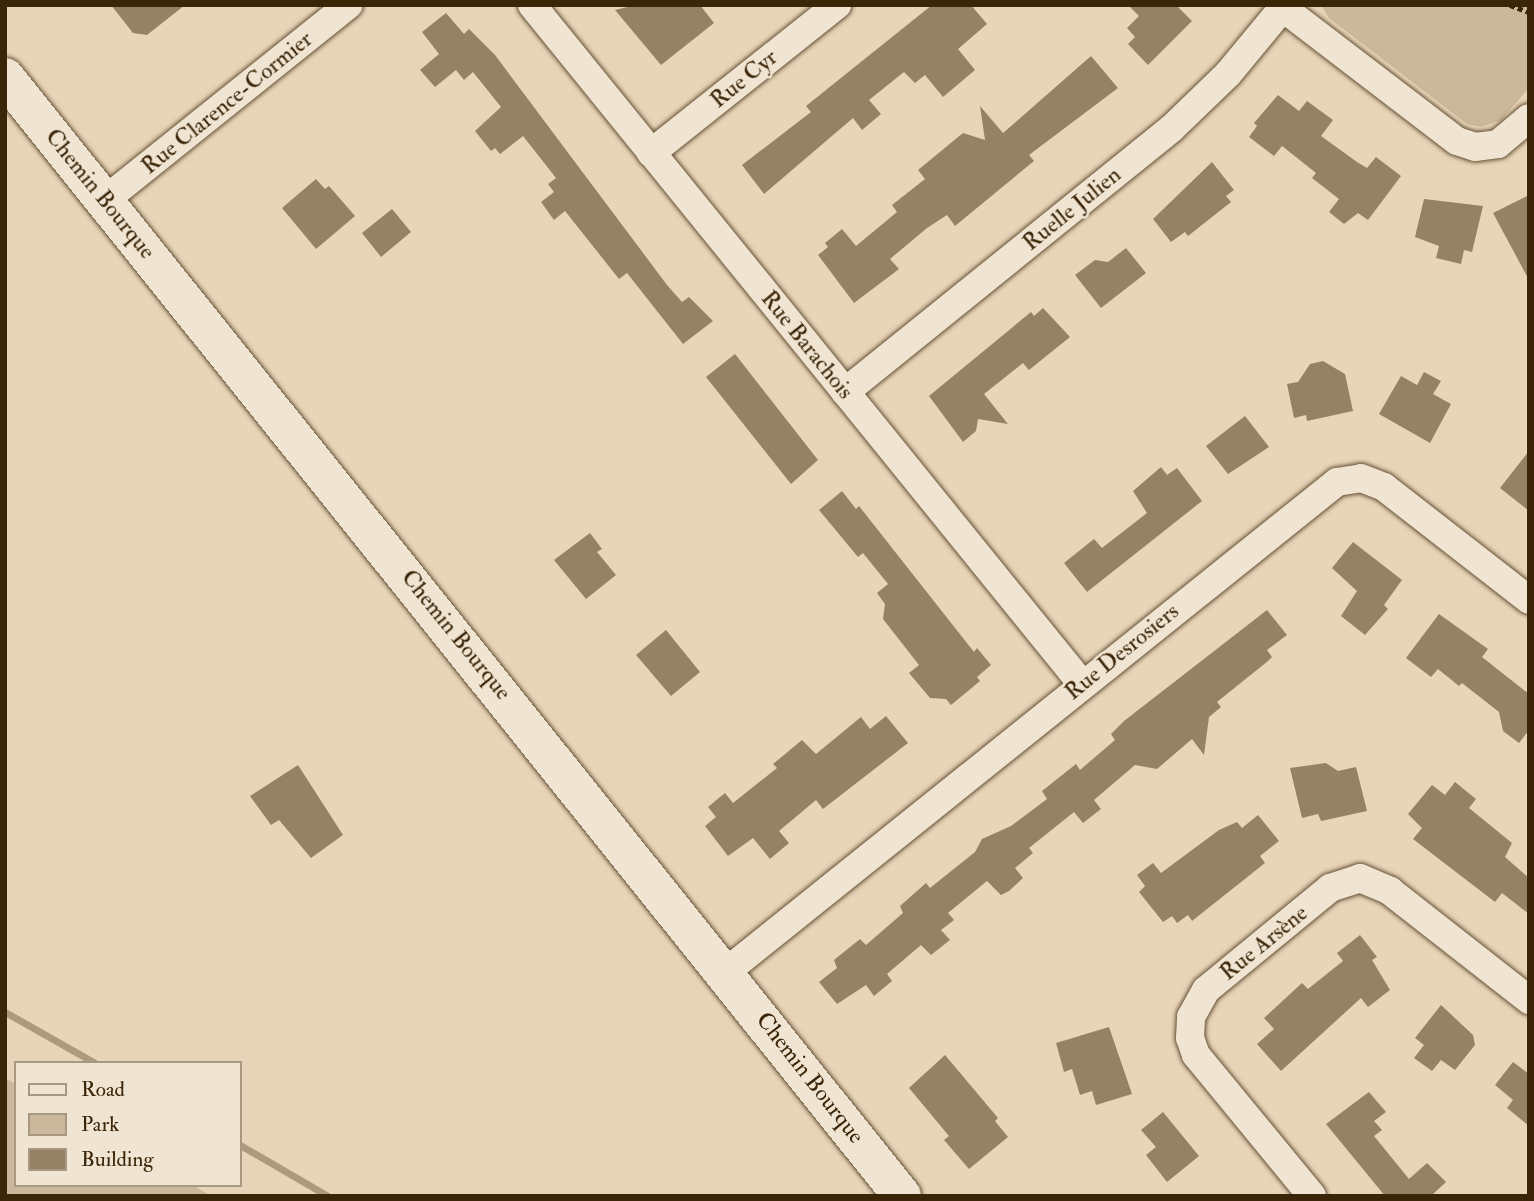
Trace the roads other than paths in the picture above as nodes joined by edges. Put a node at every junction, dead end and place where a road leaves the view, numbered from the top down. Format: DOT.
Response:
graph roads {
  1 [pos="348,5"];
  2 [pos="532,5"];
  3 [pos="836,5"];
  4 [pos="1284,7"];
  5 [pos="5,77"];
  6 [pos="1529,118"];
  7 [pos="651,153"];
  8 [pos="105,200"];
  9 [pos="845,392"];
  10 [pos="1529,600"];
  11 [pos="1082,684"];
  12 [pos="727,971"];
  13 [pos="1529,1000"];
  14 [pos="902,1196"];
  15 [pos="1312,1196"];
  1 -- 8 [label="street, Rue Clarence-Cormier"];
  2 -- 7 [label="street, Rue Barachois"];
  3 -- 7 [label="street, Rue Cyr"];
  4 -- 6 [label="street, Ruelle Julien"];
  4 -- 9 [label="street, Ruelle Julien"];
  5 -- 8 [label="street, Chemin Bourque"];
  7 -- 9 [label="street, Rue Barachois"];
  8 -- 12 [label="street, Chemin Bourque"];
  9 -- 11 [label="street, Rue Barachois"];
  10 -- 11 [label="street, Rue Desrosiers"];
  11 -- 12 [label="street, Rue Desrosiers"];
  12 -- 14 [label="street, Chemin Bourque"];
  13 -- 15 [label="street, Rue Arsène"];
}
